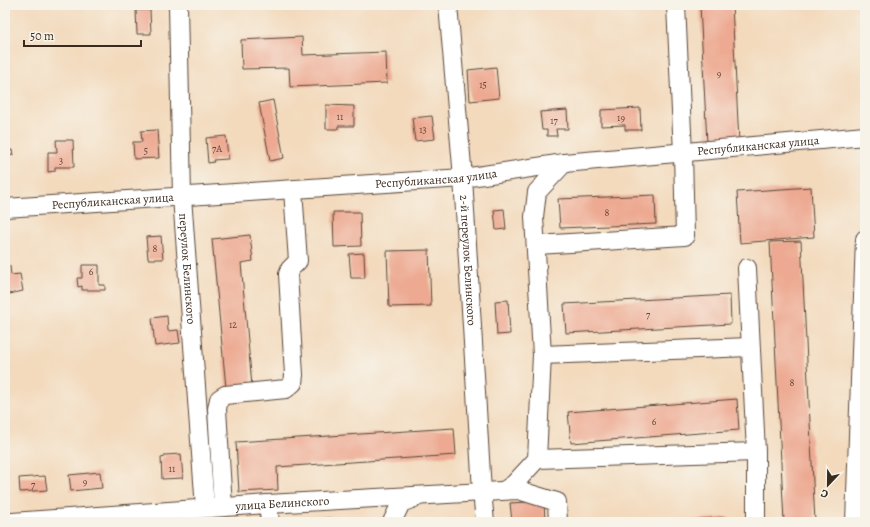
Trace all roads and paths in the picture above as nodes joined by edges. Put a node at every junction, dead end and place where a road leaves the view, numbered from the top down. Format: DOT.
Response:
graph roads {
  1 [pos="178,5"];
  2 [pos="448,5"];
  3 [pos="676,5"];
  4 [pos="865,136"];
  5 [pos="684,154"];
  6 [pos="564,163"];
  7 [pos="510,169"];
  8 [pos="463,178"];
  9 [pos="293,190"];
  10 [pos="537,192"];
  11 [pos="182,197"];
  12 [pos="5,208"];
  13 [pos="865,239"];
  14 [pos="537,245"];
  15 [pos="747,268"];
  16 [pos="864,296"];
  17 [pos="750,347"];
  18 [pos="542,356"];
  19 [pos="756,452"];
  20 [pos="537,459"];
  21 [pos="861,487"];
  22 [pos="505,490"];
  23 [pos="482,491"];
  24 [pos="426,494"];
  25 [pos="369,498"];
  26 [pos="268,504"];
  27 [pos="223,507"];
  28 [pos="205,508"];
  29 [pos="142,518"];
  30 [pos="12,522"];
  31 [pos="270,522"];
  32 [pos="387,522"];
  33 [pos="392,522"];
  34 [pos="485,522"];
  35 [pos="558,522"];
  36 [pos="756,522"];
  37 [pos="855,522"];
  1 -- 11 [label="street, переулок Белинского"];
  2 -- 8 [label="street, 2-й переулок Белинского"];
  3 -- 5 [label="street"];
  4 -- 5 [label="street, Республиканская улица"];
  5 -- 6 [label="street, Республиканская улица"];
  5 -- 14 [label="street"];
  6 -- 7 [label="street, Республиканская улица"];
  6 -- 10 [label="street"];
  7 -- 8 [label="street, Республиканская улица"];
  7 -- 10 [label="street"];
  8 -- 9 [label="street, Республиканская улица"];
  8 -- 23 [label="street, 2-й переулок Белинского"];
  9 -- 11 [label="street, Республиканская улица"];
  9 -- 27 [label="street"];
  10 -- 14 [label="street"];
  11 -- 12 [label="street, Республиканская улица"];
  11 -- 28 [label="street, переулок Белинского"];
  13 -- 16 [label="street"];
  14 -- 18 [label="street"];
  15 -- 17 [label="street"];
  16 -- 21 [label="street"];
  17 -- 18 [label="street"];
  17 -- 19 [label="street"];
  18 -- 20 [label="street"];
  19 -- 20 [label="street"];
  19 -- 36 [label="street"];
  20 -- 22 [label="street"];
  21 -- 37 [label="street"];
  22 -- 23 [label="street, улица Белинского"];
  22 -- 35 [label="street, улица Белинского"];
  23 -- 24 [label="street, улица Белинского"];
  23 -- 34 [label="street, 2-й переулок Белинского"];
  24 -- 25 [label="street, улица Белинского"];
  24 -- 33 [label="street"];
  25 -- 26 [label="street, улица Белинского"];
  25 -- 32 [label="street"];
  26 -- 27 [label="street, улица Белинского"];
  26 -- 31 [label="street"];
  27 -- 28 [label="street, улица Белинского"];
  28 -- 29 [label="street, улица Белинского"];
  29 -- 30 [label="street, улица Белинского"];
}
